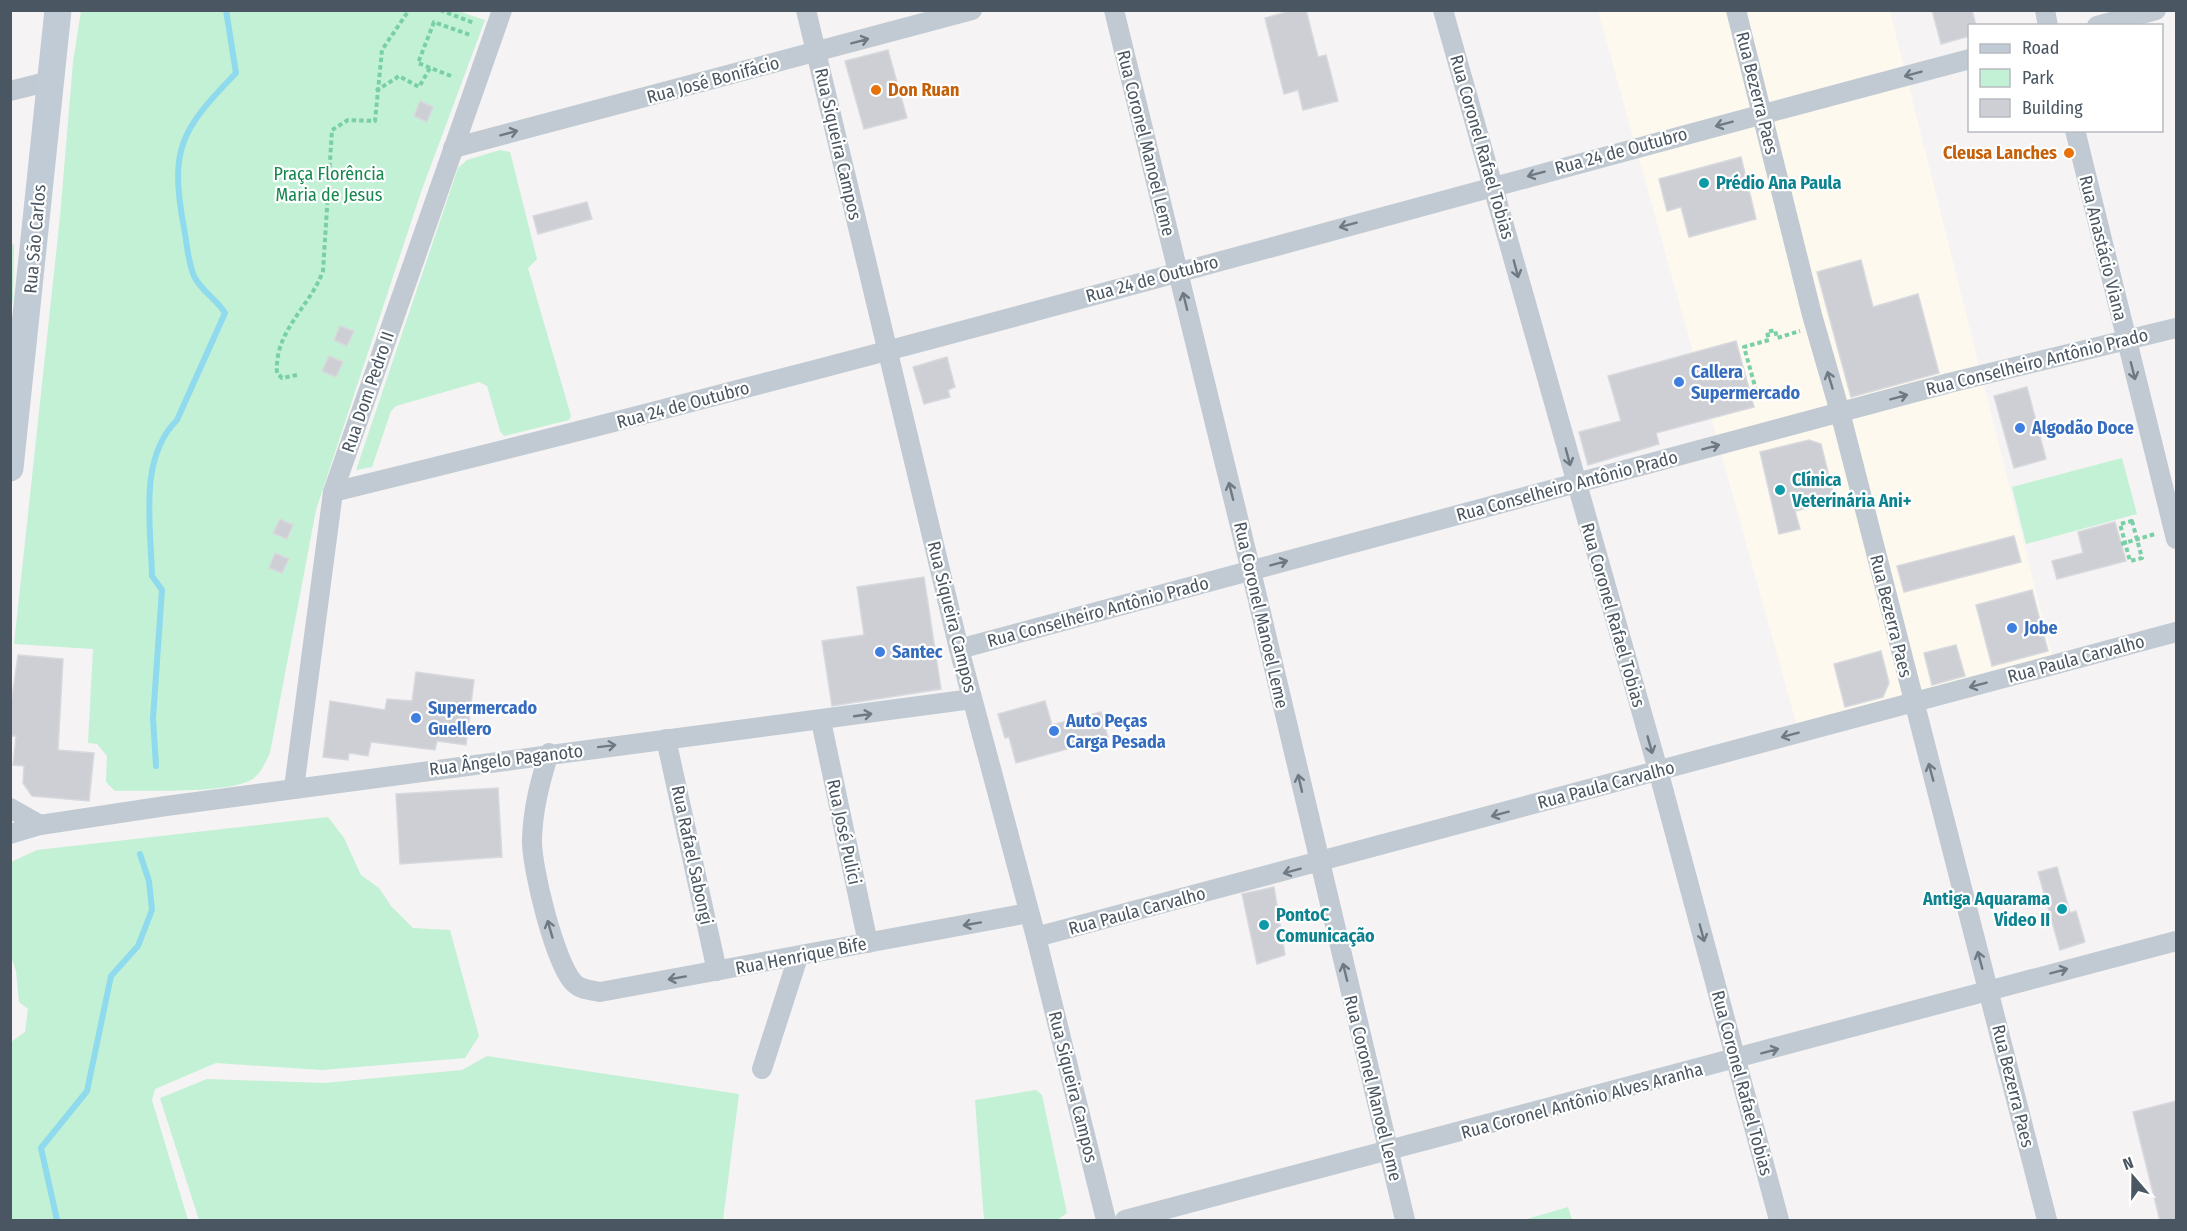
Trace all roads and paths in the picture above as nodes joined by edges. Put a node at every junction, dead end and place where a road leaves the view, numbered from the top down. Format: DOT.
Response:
graph roads {
  1 [pos="58,10"];
  2 [pos="409,10"];
  3 [pos="440,10"];
  4 [pos="502,10"];
  5 [pos="806,10"];
  6 [pos="972,10"];
  7 [pos="1114,10"];
  8 [pos="1443,10"];
  9 [pos="1736,10"];
  10 [pos="2156,10"];
  11 [pos="474,23"];
  12 [pos="2104,24"];
  13 [pos="470,35"];
  14 [pos="816,53"];
  15 [pos="1968,60"];
  16 [pos="430,68"];
  17 [pos="451,76"];
  18 [pos="50,81"];
  19 [pos="376,91"];
  20 [pos="10,92"];
  21 [pos="1763,114"];
  22 [pos="2074,132"];
  23 [pos="453,148"];
  24 [pos="1493,185"];
  25 [pos="1178,272"];
  26 [pos="19,325"];
  27 [pos="2176,328"];
  28 [pos="1804,330"];
  29 [pos="2125,341"];
  30 [pos="888,351"];
  31 [pos="297,375"];
  32 [pos="1767,395"];
  33 [pos="1840,412"];
  34 [pos="10,468"];
  35 [pos="1575,484"];
  36 [pos="333,492"];
  37 [pos="2175,534"];
  38 [pos="2137,539"];
  39 [pos="2123,543"];
  40 [pos="1251,571"];
  41 [pos="2176,632"];
  42 [pos="959,649"];
  43 [pos="972,699"];
  44 [pos="1913,703"];
  45 [pos="821,721"];
  46 [pos="666,739"];
  47 [pos="549,753"];
  48 [pos="1658,770"];
  49 [pos="294,788"];
  50 [pos="10,808"];
  51 [pos="40,825"];
  52 [pos="10,834"];
  53 [pos="1318,864"];
  54 [pos="1029,913"];
  55 [pos="1036,937"];
  56 [pos="2176,941"];
  57 [pos="868,943"];
  58 [pos="798,957"];
  59 [pos="717,971"];
  60 [pos="1988,990"];
  61 [pos="1736,1060"];
  62 [pos="762,1069"];
  63 [pos="1388,1152"];
  64 [pos="1106,1221"];
  65 [pos="1125,1221"];
  66 [pos="1405,1221"];
  67 [pos="1779,1221"];
  68 [pos="2047,1221"];
  1 -- 18 [label="main road, Rua São Carlos"];
  2 -- 19 [label="path"];
  3 -- 11 [label="path"];
  4 -- 23 [label="street, Rua Dom Pedro II"];
  5 -- 14 [label="street, Rua Siqueira Campos"];
  14 -- 6 [label="street, Rua José Bonifácio, one-way"];
  7 -- 25 [label="street, Rua Coronel Manoel Leme"];
  8 -- 24 [label="street, Rua Coronel Rafael Tobias"];
  9 -- 21 [label="street, Rua Bezerra Paes"];
  10 -- 12 [label="street"];
  13 -- 16 [label="path"];
  23 -- 14 [label="street, Rua José Bonifácio, one-way"];
  14 -- 30 [label="street, Rua Siqueira Campos"];
  15 -- 21 [label="street, Rua 24 de Outubro, one-way"];
  16 -- 17 [label="path"];
  16 -- 19 [label="path"];
  18 -- 20 [label="street"];
  18 -- 26 [label="main road, Rua São Carlos"];
  19 -- 31 [label="path"];
  21 -- 24 [label="street, Rua 24 de Outubro, one-way"];
  33 -- 21 [label="street, Rua Bezerra Paes, one-way"];
  22 -- 29 [label="street, Rua Anastácio Viana"];
  23 -- 36 [label="street, Rua Dom Pedro II"];
  24 -- 25 [label="street, Rua 24 de Outubro, one-way"];
  24 -- 35 [label="street, Rua Coronel Rafael Tobias, one-way"];
  25 -- 30 [label="street, Rua 24 de Outubro"];
  40 -- 25 [label="street, Rua Coronel Manoel Leme, one-way"];
  26 -- 34 [label="main road, Rua São Carlos"];
  27 -- 29 [label="street, Rua Conselheiro Antônio Prado"];
  28 -- 32 [label="path"];
  33 -- 29 [label="street, Rua Conselheiro Antônio Prado, one-way"];
  29 -- 37 [label="street, Rua Anastácio Viana, one-way"];
  30 -- 36 [label="street, Rua 24 de Outubro"];
  30 -- 42 [label="street, Rua Siqueira Campos"];
  35 -- 33 [label="street, Rua Conselheiro Antônio Prado, one-way"];
  33 -- 44 [label="street, Rua Bezerra Paes"];
  40 -- 35 [label="street, Rua Conselheiro Antônio Prado, one-way"];
  35 -- 48 [label="street, Rua Coronel Rafael Tobias, one-way"];
  36 -- 49 [label="street, Rua Dom Pedro II"];
  37 -- 38 [label="path"];
  38 -- 39 [label="path"];
  38 -- 39 [label="path"];
  38 -- 39 [label="path"];
  40 -- 42 [label="street, Rua Conselheiro Antônio Prado"];
  53 -- 40 [label="street, Rua Coronel Manoel Leme, one-way"];
  41 -- 44 [label="street, Rua Paula Carvalho, one-way"];
  42 -- 43 [label="street, Rua Siqueira Campos"];
  45 -- 43 [label="street, Rua Ângelo Paganoto, one-way"];
  43 -- 54 [label="street, Rua Siqueira Campos"];
  44 -- 48 [label="street, Rua Paula Carvalho, one-way"];
  60 -- 44 [label="street, Rua Bezerra Paes, one-way"];
  45 -- 46 [label="street, Rua Ângelo Paganoto"];
  45 -- 57 [label="street, Rua José Pulici"];
  47 -- 46 [label="street, Rua Ângelo Paganoto, one-way"];
  46 -- 59 [label="street, Rua Rafael Sabongi"];
  47 -- 49 [label="street, Rua Ângelo Paganoto"];
  59 -- 47 [label="street, Rua Henrique Bife, one-way"];
  48 -- 53 [label="street, Rua Paula Carvalho, one-way"];
  48 -- 61 [label="street, Rua Coronel Rafael Tobias, one-way"];
  49 -- 51 [label="street, Rua Ângelo Paganoto"];
  50 -- 51 [label="street"];
  51 -- 52 [label="street, Rua Ângelo Paganoto"];
  53 -- 55 [label="street, Rua Paula Carvalho, one-way"];
  63 -- 53 [label="street, Rua Coronel Manoel Leme, one-way"];
  54 -- 55 [label="street, Rua Siqueira Campos"];
  54 -- 57 [label="street, Rua Henrique Bife, one-way"];
  55 -- 64 [label="street, Rua Siqueira Campos"];
  60 -- 56 [label="street, Rua Coronel Antônio Alves Aranha, one-way"];
  57 -- 58 [label="street, Rua Henrique Bife"];
  58 -- 59 [label="street, Rua Henrique Bife"];
  58 -- 62 [label="street"];
  61 -- 60 [label="street, Rua Coronel Antônio Alves Aranha, one-way"];
  60 -- 68 [label="street, Rua Bezerra Paes"];
  61 -- 63 [label="street, Rua Coronel Antônio Alves Aranha"];
  61 -- 67 [label="street, Rua Coronel Rafael Tobias"];
  63 -- 65 [label="street, Rua Coronel Antônio Alves Aranha"];
  63 -- 66 [label="street, Rua Coronel Manoel Leme"];
}
